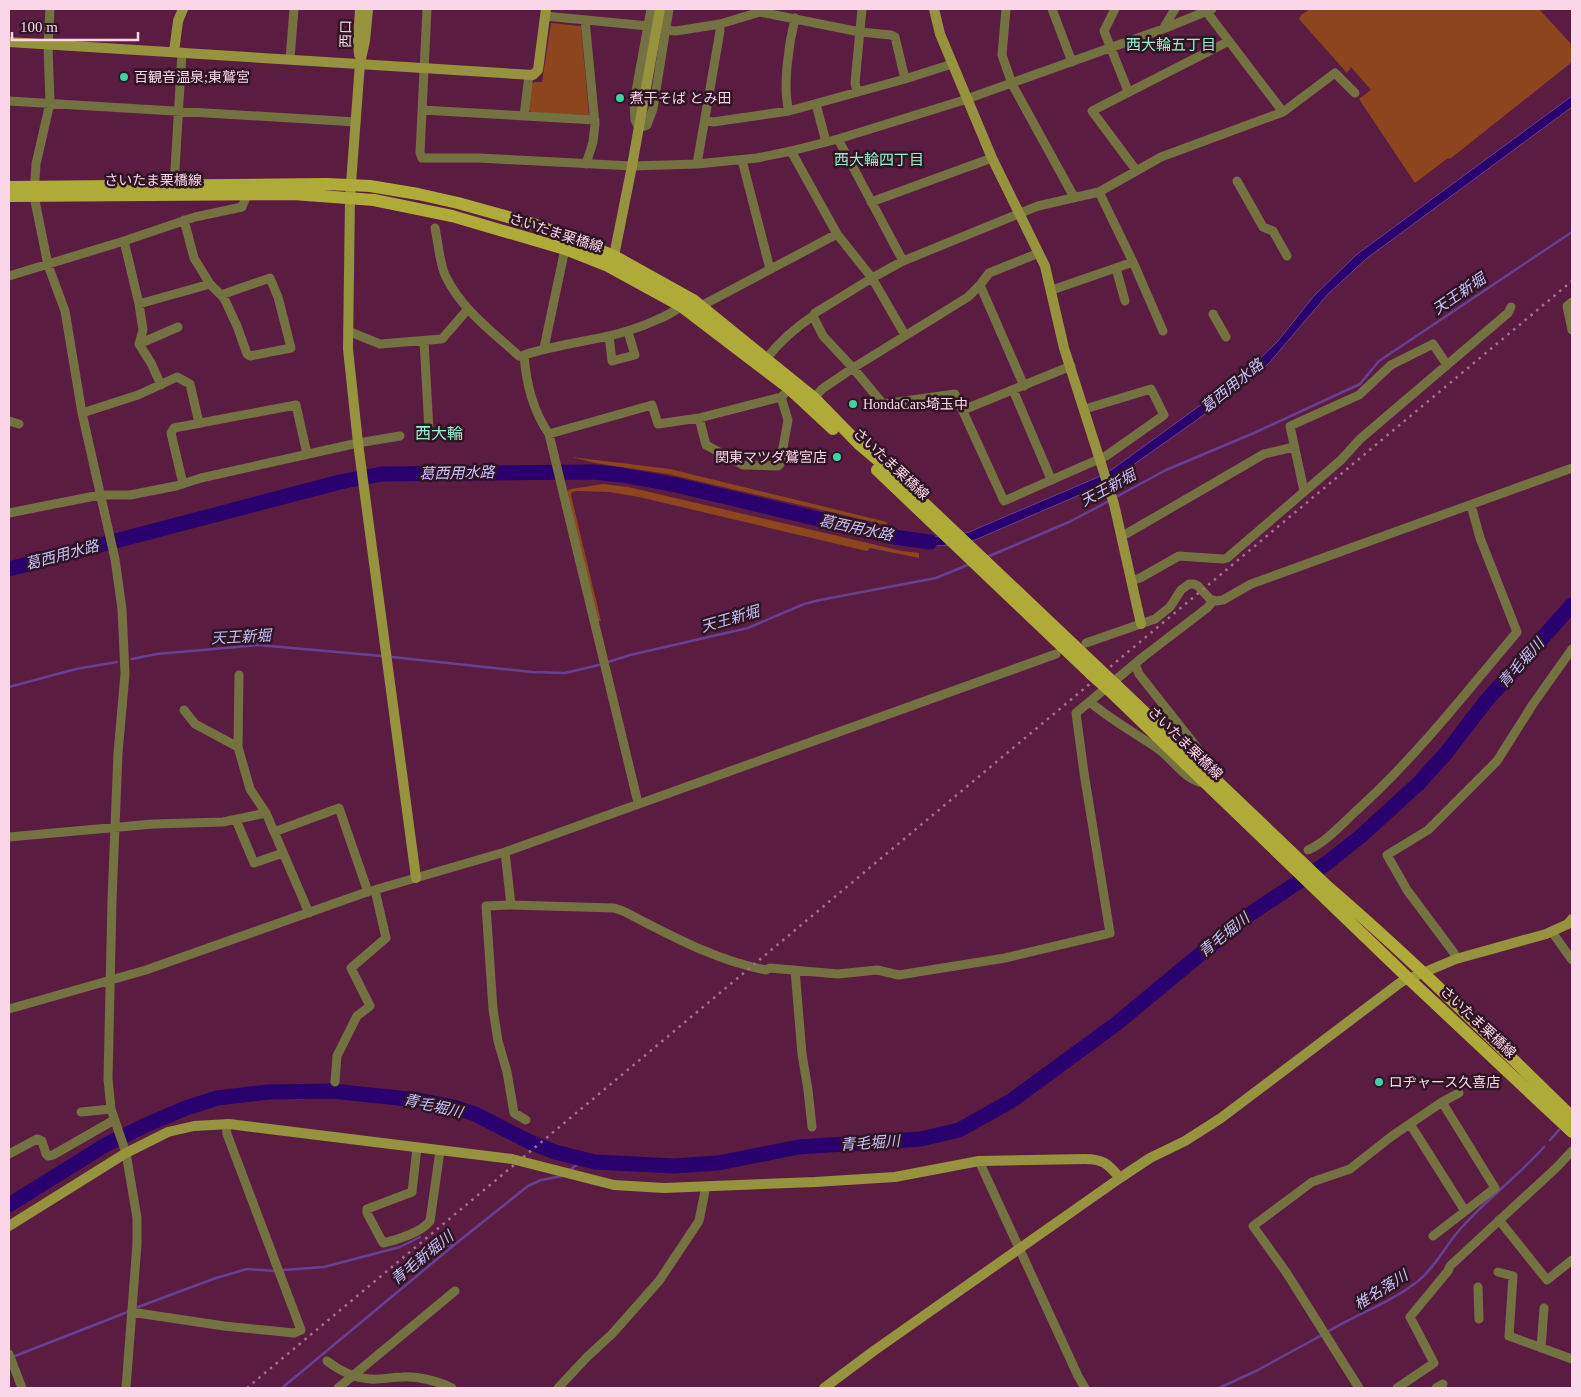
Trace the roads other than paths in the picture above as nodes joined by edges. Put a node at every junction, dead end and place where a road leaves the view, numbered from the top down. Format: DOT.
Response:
graph roads {
  1 [pos="50,9"];
  2 [pos="183,9"];
  3 [pos="294,9"];
  4 [pos="360,9"];
  5 [pos="368,9"];
  6 [pos="427,9"];
  7 [pos="651,9"];
  8 [pos="660,9"];
  9 [pos="669,9"];
  10 [pos="862,9"];
  11 [pos="934,9"];
  12 [pos="1006,9"];
  13 [pos="1052,9"];
  14 [pos="1115,9"];
  15 [pos="1175,9"];
  16 [pos="1209,10"];
  17 [pos="545,11"];
  18 [pos="791,14"];
  19 [pos="585,20"];
  20 [pos="720,24"];
  21 [pos="648,26"];
  22 [pos="1163,29"];
  23 [pos="665,30"];
  24 [pos="860,32"];
  25 [pos="1229,41"];
  26 [pos="9,42"];
  27 [pos="48,45"];
  28 [pos="1110,48"];
  29 [pos="178,52"];
  30 [pos="290,59"];
  31 [pos="1072,62"];
  32 [pos="360,63"];
  33 [pos="952,64"];
  34 [pos="424,67"];
  35 [pos="529,75"];
  36 [pos="905,79"];
  37 [pos="1012,84"];
  38 [pos="856,91"];
  39 [pos="1128,91"];
  40 [pos="1355,93"];
  41 [pos="967,99"];
  42 [pos="9,100"];
  43 [pos="50,103"];
  44 [pos="816,104"];
  45 [pos="422,110"];
  46 [pos="178,111"];
  47 [pos="789,111"];
  48 [pos="1283,112"];
  49 [pos="524,116"];
  50 [pos="595,120"];
  51 [pos="705,120"];
  52 [pos="356,122"];
  53 [pos="639,128"];
  54 [pos="838,139"];
  55 [pos="826,142"];
  56 [pos="791,151"];
  57 [pos="992,158"];
  58 [pos="742,160"];
  59 [pos="586,164"];
  60 [pos="697,164"];
  61 [pos="632,166"];
  62 [pos="1136,170"];
  63 [pos="1237,181"];
  64 [pos="174,186"];
  65 [pos="9,187"];
  66 [pos="34,191"];
  67 [pos="351,191"];
  68 [pos="1100,192"];
  69 [pos="247,194"];
  70 [pos="9,196"];
  71 [pos="1074,197"];
  72 [pos="871,202"];
  73 [pos="1018,213"];
  74 [pos="184,220"];
  75 [pos="436,228"];
  76 [pos="837,234"];
  77 [pos="124,241"];
  78 [pos="565,249"];
  79 [pos="1040,253"];
  80 [pos="1287,256"];
  81 [pos="611,261"];
  82 [pos="903,261"];
  83 [pos="1133,262"];
  84 [pos="48,265"];
  85 [pos="1116,268"];
  86 [pos="770,269"];
  87 [pos="9,276"];
  88 [pos="872,278"];
  89 [pos="210,284"];
  90 [pos="980,285"];
  91 [pos="1052,290"];
  92 [pos="221,295"];
  93 [pos="1124,300"];
  94 [pos="1572,302"];
  95 [pos="139,304"];
  96 [pos="682,306"];
  97 [pos="701,306"];
  98 [pos="1511,307"];
  99 [pos="468,309"];
  100 [pos="1213,314"];
  101 [pos="813,316"];
  102 [pos="178,327"];
  103 [pos="1572,330"];
  104 [pos="348,331"];
  105 [pos="1163,331"];
  106 [pos="628,332"];
  107 [pos="905,334"];
  108 [pos="609,336"];
  109 [pos="1226,337"];
  110 [pos="424,341"];
  111 [pos="140,344"];
  112 [pos="544,348"];
  113 [pos="524,357"];
  114 [pos="767,358"];
  115 [pos="1447,365"];
  116 [pos="1071,366"];
  117 [pos="853,368"];
  118 [pos="161,385"];
  119 [pos="1024,386"];
  120 [pos="1013,390"];
  121 [pos="786,393"];
  122 [pos="814,398"];
  123 [pos="1085,409"];
  124 [pos="963,410"];
  125 [pos="82,413"];
  126 [pos="700,418"];
  127 [pos="9,420"];
  128 [pos="199,423"];
  129 [pos="19,424"];
  130 [pos="429,430"];
  131 [pos="549,434"];
  132 [pos="400,436"];
  133 [pos="358,443"];
  134 [pos="1294,447"];
  135 [pos="307,454"];
  136 [pos="1100,459"];
  137 [pos="1572,468"];
  138 [pos="1052,478"];
  139 [pos="183,484"];
  140 [pos="1304,491"];
  141 [pos="100,494"];
  142 [pos="1471,505"];
  143 [pos="9,513"];
  144 [pos="940,524"];
  145 [pos="1121,535"];
  146 [pos="1131,580"];
  147 [pos="1213,601"];
  148 [pos="1141,624"];
  149 [pos="1086,643"];
  150 [pos="1572,650"];
  151 [pos="1056,654"];
  152 [pos="1135,664"];
  153 [pos="239,675"];
  154 [pos="1112,687"];
  155 [pos="1090,702"];
  156 [pos="184,710"];
  157 [pos="238,747"];
  158 [pos="1204,769"];
  159 [pos="1205,784"];
  160 [pos="638,803"];
  161 [pos="266,813"];
  162 [pos="236,820"];
  163 [pos="115,827"];
  164 [pos="274,832"];
  165 [pos="9,837"];
  166 [pos="505,852"];
  167 [pos="283,854"];
  168 [pos="1300,858"];
  169 [pos="416,878"];
  170 [pos="1325,890"];
  171 [pos="371,891"];
  172 [pos="510,905"];
  173 [pos="309,912"];
  174 [pos="1572,919"];
  175 [pos="1552,932"];
  176 [pos="1456,959"];
  177 [pos="1572,960"];
  178 [pos="795,970"];
  179 [pos="1422,972"];
  180 [pos="1408,978"];
  181 [pos="111,980"];
  182 [pos="9,1009"];
  183 [pos="335,1082"];
  184 [pos="1459,1093"];
  185 [pos="1442,1102"];
  186 [pos="111,1109"];
  187 [pos="81,1112"];
  188 [pos="1572,1117"];
  189 [pos="526,1120"];
  190 [pos="116,1124"];
  191 [pos="226,1124"];
  192 [pos="1410,1124"];
  193 [pos="812,1127"];
  194 [pos="1572,1132"];
  195 [pos="417,1148"];
  196 [pos="125,1150"];
  197 [pos="440,1151"];
  198 [pos="1572,1151"];
  199 [pos="9,1154"];
  200 [pos="978,1161"];
  201 [pos="1120,1178"];
  202 [pos="706,1186"];
  203 [pos="1465,1211"];
  204 [pos="1500,1220"];
  205 [pos="9,1226"];
  206 [pos="1433,1236"];
  207 [pos="1020,1250"];
  208 [pos="1572,1260"];
  209 [pos="1498,1272"];
  210 [pos="1478,1287"];
  211 [pos="455,1291"];
  212 [pos="1544,1308"];
  213 [pos="131,1312"];
  214 [pos="1479,1319"];
  215 [pos="1541,1348"];
  216 [pos="9,1354"];
  217 [pos="1572,1359"];
  218 [pos="327,1362"];
  219 [pos="352,1376"];
  220 [pos="22,1388"];
  221 [pos="126,1388"];
  222 [pos="338,1388"];
  223 [pos="452,1388"];
  224 [pos="558,1388"];
  225 [pos="824,1388"];
  226 [pos="1085,1388"];
  227 [pos="1359,1388"];
  228 [pos="1397,1388"];
  1 -- 27 [label="street"];
  2 -- 29 [label="street"];
  3 -- 30 [label="street"];
  4 -- 32 [label="street, 西口"];
  5 -- 32 [label="street, 西口"];
  6 -- 34 [label="street"];
  7 -- 21 [label="street"];
  8 -- 53 [label="street"];
  9 -- 23 [label="street"];
  10 -- 24 [label="street"];
  11 -- 33 [label="street"];
  12 -- 37 [label="street"];
  13 -- 31 [label="street"];
  14 -- 28 [label="street"];
  15 -- 22 [label="street"];
  16 -- 22 [label="street"];
  16 -- 25 [label="street"];
  17 -- 19 [label="street"];
  17 -- 35 [label="street"];
  18 -- 20 [label="street"];
  18 -- 24 [label="street"];
  18 -- 47 [label="street"];
  19 -- 21 [label="street"];
  19 -- 50 [label="street"];
  20 -- 23 [label="street"];
  20 -- 51 [label="street"];
  21 -- 53 [label="street"];
  22 -- 28 [label="street"];
  23 -- 53 [label="street"];
  24 -- 36 [label="street"];
  24 -- 38 [label="street"];
  25 -- 39 [label="street"];
  25 -- 48 [label="street"];
  26 -- 27 [label="street"];
  27 -- 29 [label="street"];
  27 -- 43 [label="street"];
  28 -- 31 [label="street"];
  28 -- 39 [label="street"];
  29 -- 30 [label="street"];
  29 -- 46 [label="street"];
  30 -- 32 [label="street"];
  31 -- 37 [label="street"];
  32 -- 34 [label="street"];
  32 -- 52 [label="street"];
  33 -- 36 [label="street"];
  33 -- 41 [label="street"];
  34 -- 35 [label="street"];
  34 -- 45 [label="street"];
  35 -- 49 [label="street"];
  36 -- 38 [label="street"];
  37 -- 41 [label="street"];
  37 -- 71 [label="street"];
  38 -- 44 [label="street"];
  39 -- 62 [label="street"];
  40 -- 48 [label="street"];
  41 -- 54 [label="street"];
  41 -- 57 [label="street"];
  42 -- 43 [label="street"];
  43 -- 46 [label="street"];
  43 -- 66 [label="street"];
  44 -- 47 [label="street"];
  44 -- 55 [label="street"];
  45 -- 49 [label="street"];
  45 -- 59 [label="street"];
  46 -- 52 [label="street"];
  46 -- 64 [label="street"];
  47 -- 51 [label="street"];
  48 -- 62 [label="street"];
  49 -- 50 [label="street"];
  50 -- 59 [label="street"];
  51 -- 60 [label="street"];
  52 -- 67 [label="street"];
  53 -- 61 [label="street"];
  54 -- 55 [label="street"];
  54 -- 72 [label="street"];
  55 -- 56 [label="street"];
  56 -- 58 [label="street"];
  56 -- 76 [label="street"];
  57 -- 72 [label="street"];
  57 -- 73 [label="street"];
  58 -- 60 [label="street"];
  58 -- 86 [label="street"];
  59 -- 61 [label="street"];
  60 -- 61 [label="street"];
  61 -- 81 [label="street"];
  62 -- 68 [label="street"];
  63 -- 80 [label="street"];
  64 -- 66 [label="main road, さいたま栗橋線"];
  64 -- 67 [label="main road, さいたま栗橋線"];
  65 -- 66 [label="main road, さいたま栗橋線"];
  66 -- 69 [label="main road, さいたま栗橋線"];
  66 -- 70 [label="main road, さいたま栗橋線"];
  66 -- 84 [label="street"];
  67 -- 69 [label="main road, さいたま栗橋線"];
  67 -- 78 [label="main road, さいたま栗橋線"];
  67 -- 81 [label="main road, さいたま栗橋線"];
  67 -- 104 [label="street"];
  68 -- 71 [label="street"];
  68 -- 83 [label="street"];
  69 -- 74 [label="street"];
  71 -- 73 [label="street"];
  72 -- 82 [label="street"];
  73 -- 79 [label="street"];
  73 -- 82 [label="street"];
  74 -- 77 [label="street"];
  74 -- 89 [label="street"];
  75 -- 99 [label="street"];
  76 -- 86 [label="street"];
  76 -- 88 [label="street"];
  77 -- 84 [label="street"];
  77 -- 95 [label="street"];
  78 -- 81 [label="main road, さいたま栗橋線"];
  78 -- 112 [label="street"];
  79 -- 90 [label="street"];
  79 -- 91 [label="street"];
  81 -- 96 [label="main road, さいたま栗橋線"];
  81 -- 97 [label="main road, さいたま栗橋線"];
  82 -- 88 [label="street"];
  83 -- 85 [label="street"];
  83 -- 105 [label="street"];
  84 -- 87 [label="street"];
  84 -- 125 [label="street"];
  85 -- 91 [label="street"];
  85 -- 93 [label="street"];
  86 -- 97 [label="street"];
  88 -- 101 [label="street"];
  88 -- 107 [label="street"];
  89 -- 92 [label="street"];
  89 -- 95 [label="street"];
  90 -- 107 [label="street"];
  90 -- 119 [label="street"];
  91 -- 116 [label="street"];
  92 -- 92 [label="street"];
  94 -- 103 [label="street"];
  95 -- 111 [label="street"];
  96 -- 106 [label="street"];
  96 -- 121 [label="main road, さいたま栗橋線"];
  97 -- 114 [label="main road, さいたま栗橋線"];
  98 -- 115 [label="street"];
  99 -- 110 [label="street"];
  99 -- 113 [label="street"];
  100 -- 109 [label="street"];
  101 -- 114 [label="street"];
  101 -- 117 [label="street"];
  102 -- 111 [label="street"];
  104 -- 110 [label="street"];
  104 -- 133 [label="street"];
  106 -- 108 [label="street"];
  106 -- 108 [label="street"];
  107 -- 117 [label="street"];
  108 -- 112 [label="street"];
  110 -- 130 [label="street"];
  111 -- 118 [label="street"];
  112 -- 113 [label="street"];
  113 -- 131 [label="street"];
  114 -- 122 [label="main road, さいたま栗橋線"];
  115 -- 134 [label="street"];
  115 -- 140 [label="street"];
  116 -- 119 [label="street"];
  116 -- 123 [label="street"];
  117 -- 122 [label="street"];
  117 -- 124 [label="street"];
  118 -- 125 [label="street"];
  118 -- 128 [label="street"];
  119 -- 120 [label="street"];
  120 -- 124 [label="street"];
  120 -- 138 [label="street"];
  121 -- 126 [label="street"];
  121 -- 126 [label="street"];
  121 -- 144 [label="main road, さいたま栗橋線"];
  122 -- 144 [label="main road, さいたま栗橋線"];
  123 -- 136 [label="street"];
  123 -- 136 [label="street"];
  124 -- 138 [label="street"];
  125 -- 141 [label="street"];
  126 -- 131 [label="street"];
  127 -- 129 [label="street"];
  128 -- 135 [label="street"];
  128 -- 139 [label="street"];
  131 -- 160 [label="street"];
  132 -- 133 [label="street"];
  133 -- 135 [label="street"];
  133 -- 169 [label="street"];
  134 -- 140 [label="street"];
  134 -- 145 [label="street"];
  135 -- 139 [label="street"];
  136 -- 138 [label="street"];
  136 -- 145 [label="street"];
  137 -- 142 [label="street"];
  139 -- 141 [label="street"];
  140 -- 146 [label="street"];
  141 -- 143 [label="street"];
  141 -- 163 [label="street"];
  142 -- 147 [label="street"];
  142 -- 168 [label="street"];
  144 -- 154 [label="main road, さいたま栗橋線, bridge"];
  145 -- 146 [label="street"];
  146 -- 148 [label="street"];
  147 -- 148 [label="street"];
  147 -- 152 [label="street"];
  148 -- 149 [label="street"];
  150 -- 176 [label="street"];
  151 -- 160 [label="street"];
  152 -- 155 [label="street"];
  152 -- 158 [label="street"];
  153 -- 157 [label="street"];
  154 -- 158 [label="main road, さいたま栗橋線"];
  154 -- 159 [label="main road, さいたま栗橋線"];
  155 -- 159 [label="street"];
  155 -- 178 [label="street"];
  156 -- 157 [label="street"];
  157 -- 161 [label="street"];
  158 -- 168 [label="main road, さいたま栗橋線"];
  159 -- 168 [label="main road, さいたま栗橋線"];
  160 -- 166 [label="street"];
  161 -- 162 [label="street"];
  161 -- 164 [label="street"];
  162 -- 163 [label="street"];
  162 -- 167 [label="street"];
  163 -- 165 [label="street"];
  163 -- 181 [label="street"];
  164 -- 167 [label="street"];
  164 -- 171 [label="street"];
  166 -- 169 [label="street"];
  166 -- 172 [label="street"];
  167 -- 173 [label="street"];
  168 -- 170 [label="main road, さいたま栗橋線"];
  169 -- 171 [label="street"];
  170 -- 179 [label="main road, さいたま栗橋線"];
  170 -- 180 [label="main road, さいたま栗橋線"];
  171 -- 173 [label="street"];
  171 -- 183 [label="street"];
  172 -- 178 [label="street"];
  172 -- 189 [label="street"];
  173 -- 181 [label="street"];
  174 -- 175 [label="street"];
  175 -- 176 [label="street"];
  175 -- 177 [label="street"];
  176 -- 179 [label="street"];
  178 -- 193 [label="street"];
  179 -- 180 [label="street"];
  179 -- 188 [label="main road, さいたま栗橋線"];
  180 -- 194 [label="main road, さいたま栗橋線"];
  180 -- 201 [label="street"];
  181 -- 182 [label="street"];
  181 -- 186 [label="street"];
  184 -- 185 [label="street"];
  185 -- 192 [label="street"];
  185 -- 203 [label="street"];
  186 -- 187 [label="street"];
  186 -- 190 [label="street"];
  190 -- 196 [label="street"];
  190 -- 199 [label="street"];
  191 -- 195 [label="street"];
  191 -- 196 [label="street"];
  191 -- 213 [label="street"];
  192 -- 203 [label="street"];
  192 -- 227 [label="street"];
  195 -- 197 [label="street"];
  195 -- 197 [label="street"];
  196 -- 205 [label="street"];
  196 -- 213 [label="street"];
  197 -- 202 [label="street"];
  198 -- 204 [label="street"];
  200 -- 201 [label="street"];
  200 -- 202 [label="street"];
  200 -- 207 [label="street"];
  201 -- 207 [label="street"];
  202 -- 224 [label="street"];
  203 -- 206 [label="street"];
  204 -- 208 [label="street"];
  204 -- 228 [label="street"];
  207 -- 225 [label="street"];
  207 -- 226 [label="street"];
  209 -- 215 [label="street"];
  210 -- 214 [label="street"];
  211 -- 219 [label="street"];
  212 -- 215 [label="street"];
  213 -- 221 [label="street"];
  215 -- 217 [label="street"];
  216 -- 220 [label="street"];
  218 -- 219 [label="street"];
  219 -- 222 [label="street"];
  219 -- 223 [label="street"];
}
